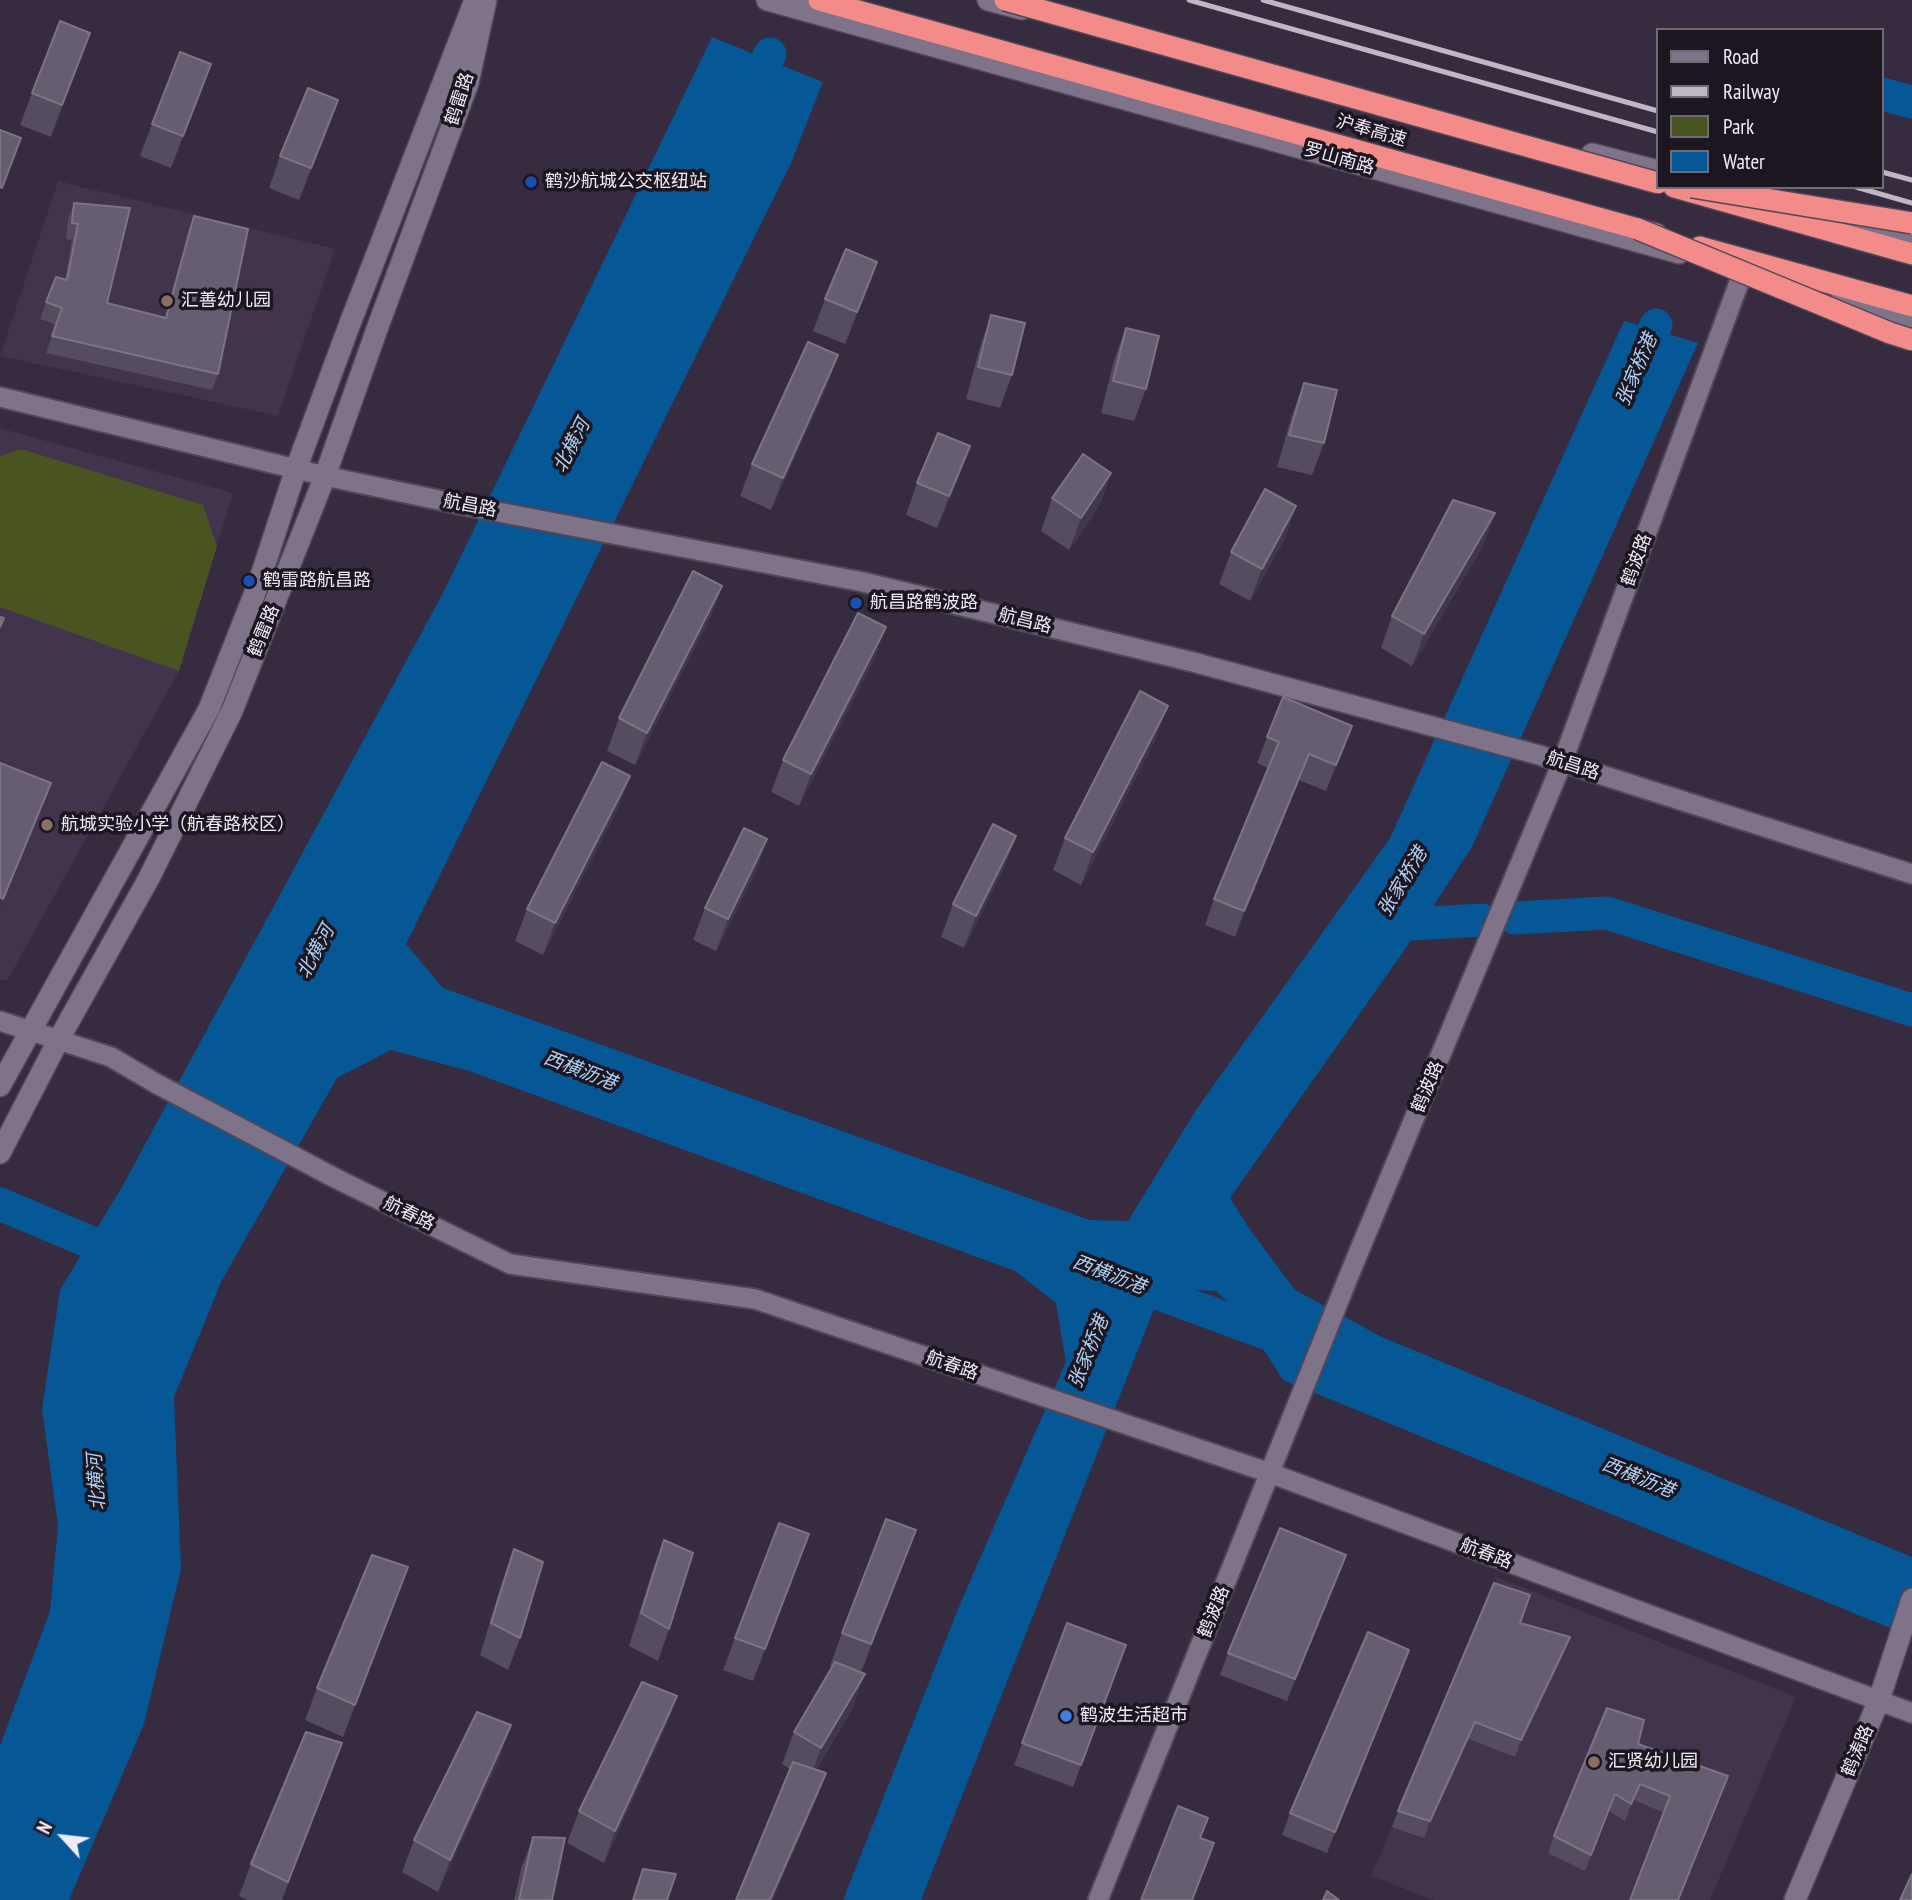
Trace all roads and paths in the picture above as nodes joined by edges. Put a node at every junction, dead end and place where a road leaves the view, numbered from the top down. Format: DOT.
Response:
graph roads {
  1 [pos="475,0"];
  2 [pos="486,0"];
  3 [pos="767,0"];
  4 [pos="819,0"];
  5 [pos="988,0"];
  6 [pos="1005,0"];
  7 [pos="1656,179"];
  8 [pos="1681,189"];
  9 [pos="1704,189"];
  10 [pos="1724,189"];
  11 [pos="1912,223"];
  12 [pos="1637,229"];
  13 [pos="1912,241"];
  14 [pos="1912,254"];
  15 [pos="1744,269"];
  16 [pos="1912,306"];
  17 [pos="1912,317"];
  18 [pos="1912,340"];
  19 [pos="0,397"];
  20 [pos="296,469"];
  21 [pos="325,476"];
  22 [pos="1563,763"];
  23 [pos="1912,874"];
  24 [pos="0,1021"];
  25 [pos="31,1030"];
  26 [pos="59,1039"];
  27 [pos="0,1086"];
  28 [pos="3,1147"];
  29 [pos="1270,1473"];
  30 [pos="1912,1599"];
  31 [pos="1879,1700"];
  32 [pos="1912,1713"];
  33 [pos="1098,1900"];
  34 [pos="1795,1900"];
  1 -- 20 [label="street, 鹤雷路"];
  2 -- 21 [label="street, 鹤雷路"];
  3 -- 15 [label="street, 罗山南路"];
  4 -- 12 [label="highway, 沪奉高速"];
  5 -- 7 [label="street"];
  6 -- 7 [label="highway, 沪奉高速, bridge"];
  8 -- 14 [label="highway"];
  9 -- 11 [label="highway, bridge"];
  10 -- 13 [label="street"];
  12 -- 16 [label="highway, 沪奉高速, bridge"];
  12 -- 18 [label="highway, bridge"];
  15 -- 17 [label="street, 罗山南路"];
  15 -- 22 [label="street, 鹤波路"];
  19 -- 20 [label="street, 航昌路"];
  20 -- 21 [label="street, 航昌路"];
  20 -- 25 [label="street, 鹤雷路"];
  21 -- 22 [label="street, 航昌路"];
  21 -- 26 [label="street, 鹤雷路"];
  22 -- 23 [label="street, 航昌路"];
  22 -- 29 [label="street, 鹤波路"];
  24 -- 25 [label="street, 航春路"];
  25 -- 26 [label="street, 航春路"];
  25 -- 27 [label="street, 鹤雷路"];
  26 -- 28 [label="street, 鹤雷路"];
  26 -- 29 [label="street, 航春路"];
  29 -- 31 [label="street, 航春路"];
  29 -- 33 [label="street, 鹤波路"];
  30 -- 31 [label="street, 鹤涛路"];
  31 -- 32 [label="street, 航春路"];
  31 -- 34 [label="street, 鹤涛路"];
}
